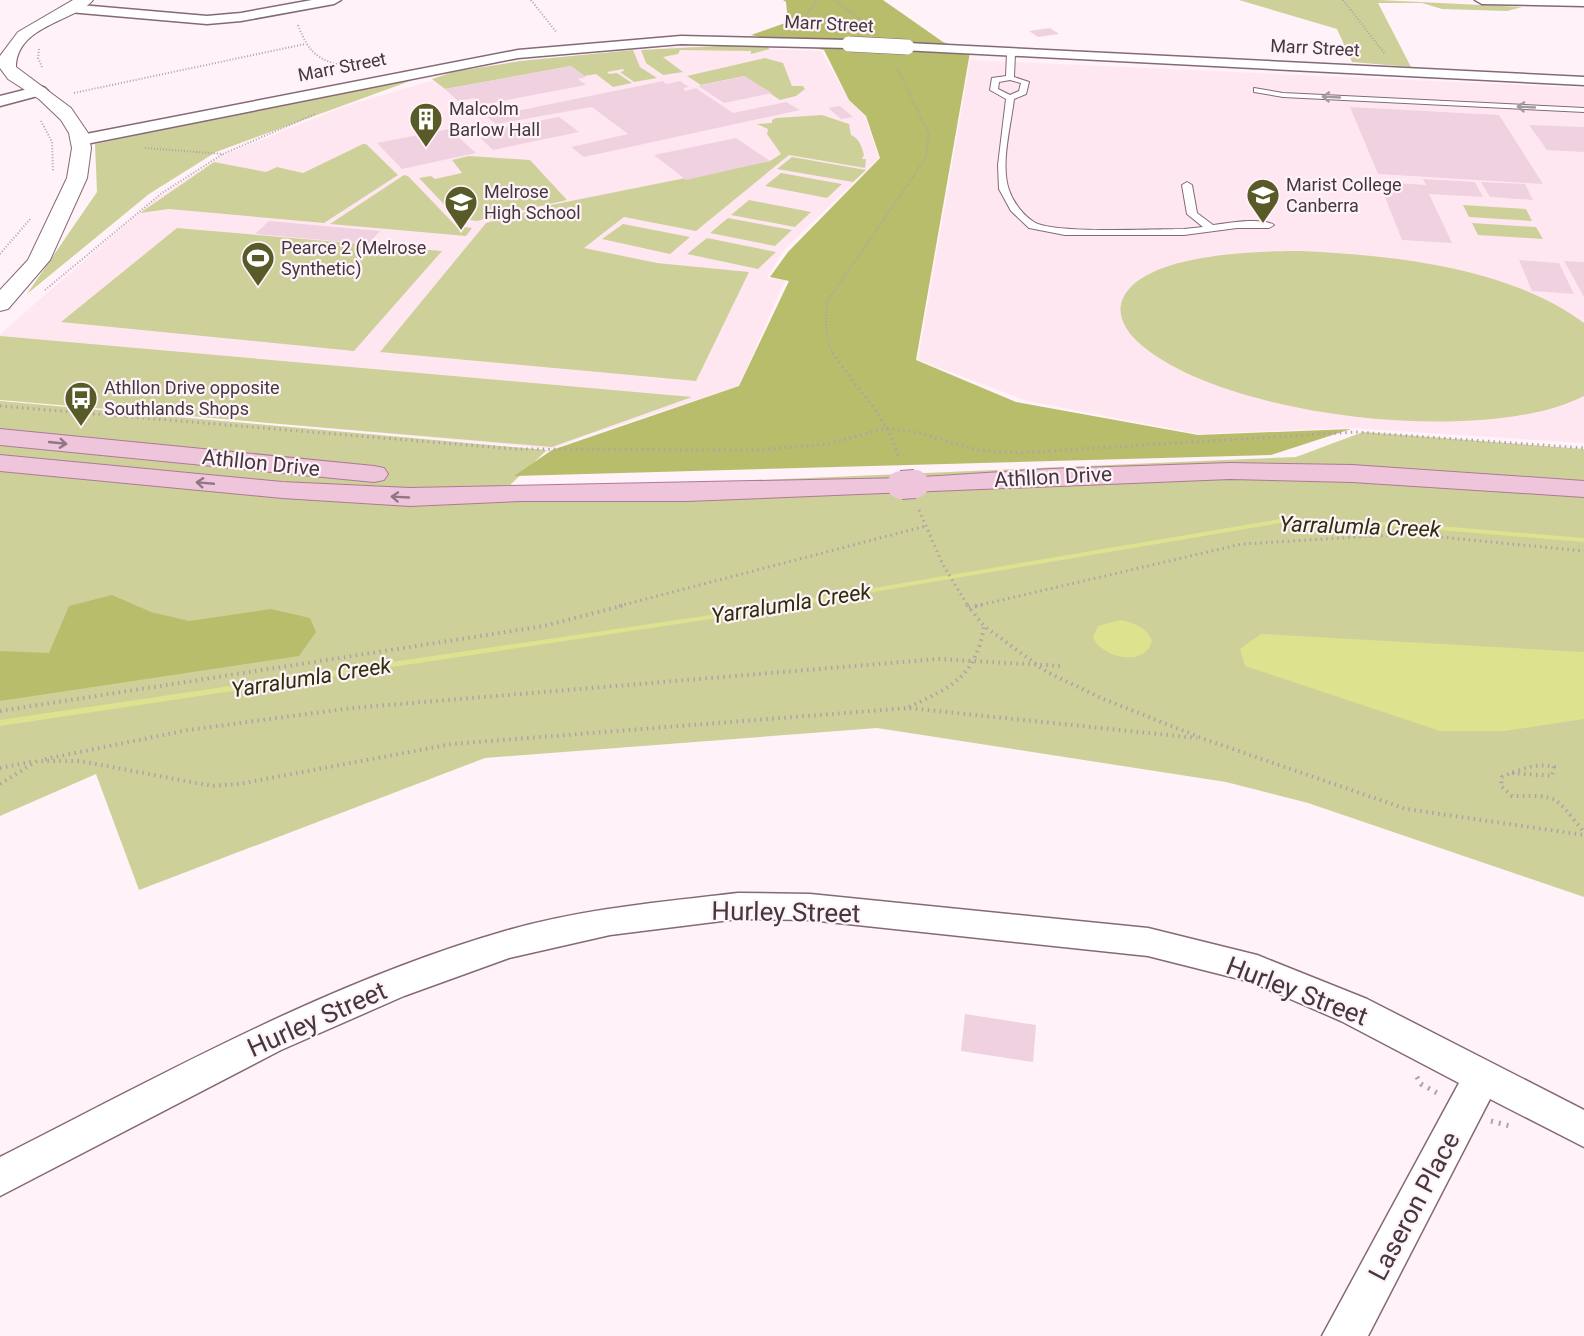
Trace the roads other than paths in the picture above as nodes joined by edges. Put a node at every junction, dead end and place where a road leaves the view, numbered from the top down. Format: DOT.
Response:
graph roads {
  1 [pos="334,0"];
  2 [pos="1482,0"];
  3 [pos="1584,2"];
  4 [pos="77,4"];
  5 [pos="1011,53"];
  6 [pos="1010,78"];
  7 [pos="1584,81"];
  8 [pos="1257,90"];
  9 [pos="44,94"];
  10 [pos="1010,98"];
  11 [pos="6,99"];
  12 [pos="1584,110"];
  13 [pos="81,140"];
  14 [pos="1187,185"];
  15 [pos="1269,225"];
  16 [pos="1211,228"];
  17 [pos="48,236"];
  18 [pos="0,275"];
  19 [pos="0,304"];
  20 [pos="0,437"];
  21 [pos="0,463"];
  22 [pos="1584,489"];
  23 [pos="521,493"];
  24 [pos="1474,1092"];
  25 [pos="1584,1129"];
  26 [pos="0,1178"];
  27 [pos="1344,1336"];
  1 -- 4 [label="street"];
  2 -- 3 [label="street"];
  4 -- 9 [label="main road"];
  5 -- 6 [label="lane"];
  5 -- 7 [label="street, Marr Street"];
  5 -- 13 [label="street, Marr Street, bridge"];
  6 -- 10 [label="lane"];
  6 -- 10 [label="lane"];
  12 -- 8 [label="lane, one-way"];
  9 -- 11 [label="street"];
  9 -- 13 [label="main road"];
  10 -- 16 [label="lane"];
  13 -- 17 [label="main road"];
  14 -- 16 [label="lane"];
  15 -- 16 [label="lane"];
  17 -- 18 [label="main road"];
  17 -- 19 [label="main road"];
  20 -- 23 [label="main road, Athllon Drive, one-way"];
  23 -- 21 [label="main road, Athllon Drive, one-way"];
  22 -- 23 [label="main road, Athllon Drive"];
  24 -- 25 [label="street, Hurley Street"];
  24 -- 26 [label="street, Hurley Street"];
  24 -- 27 [label="street, Laseron Place"];
}
